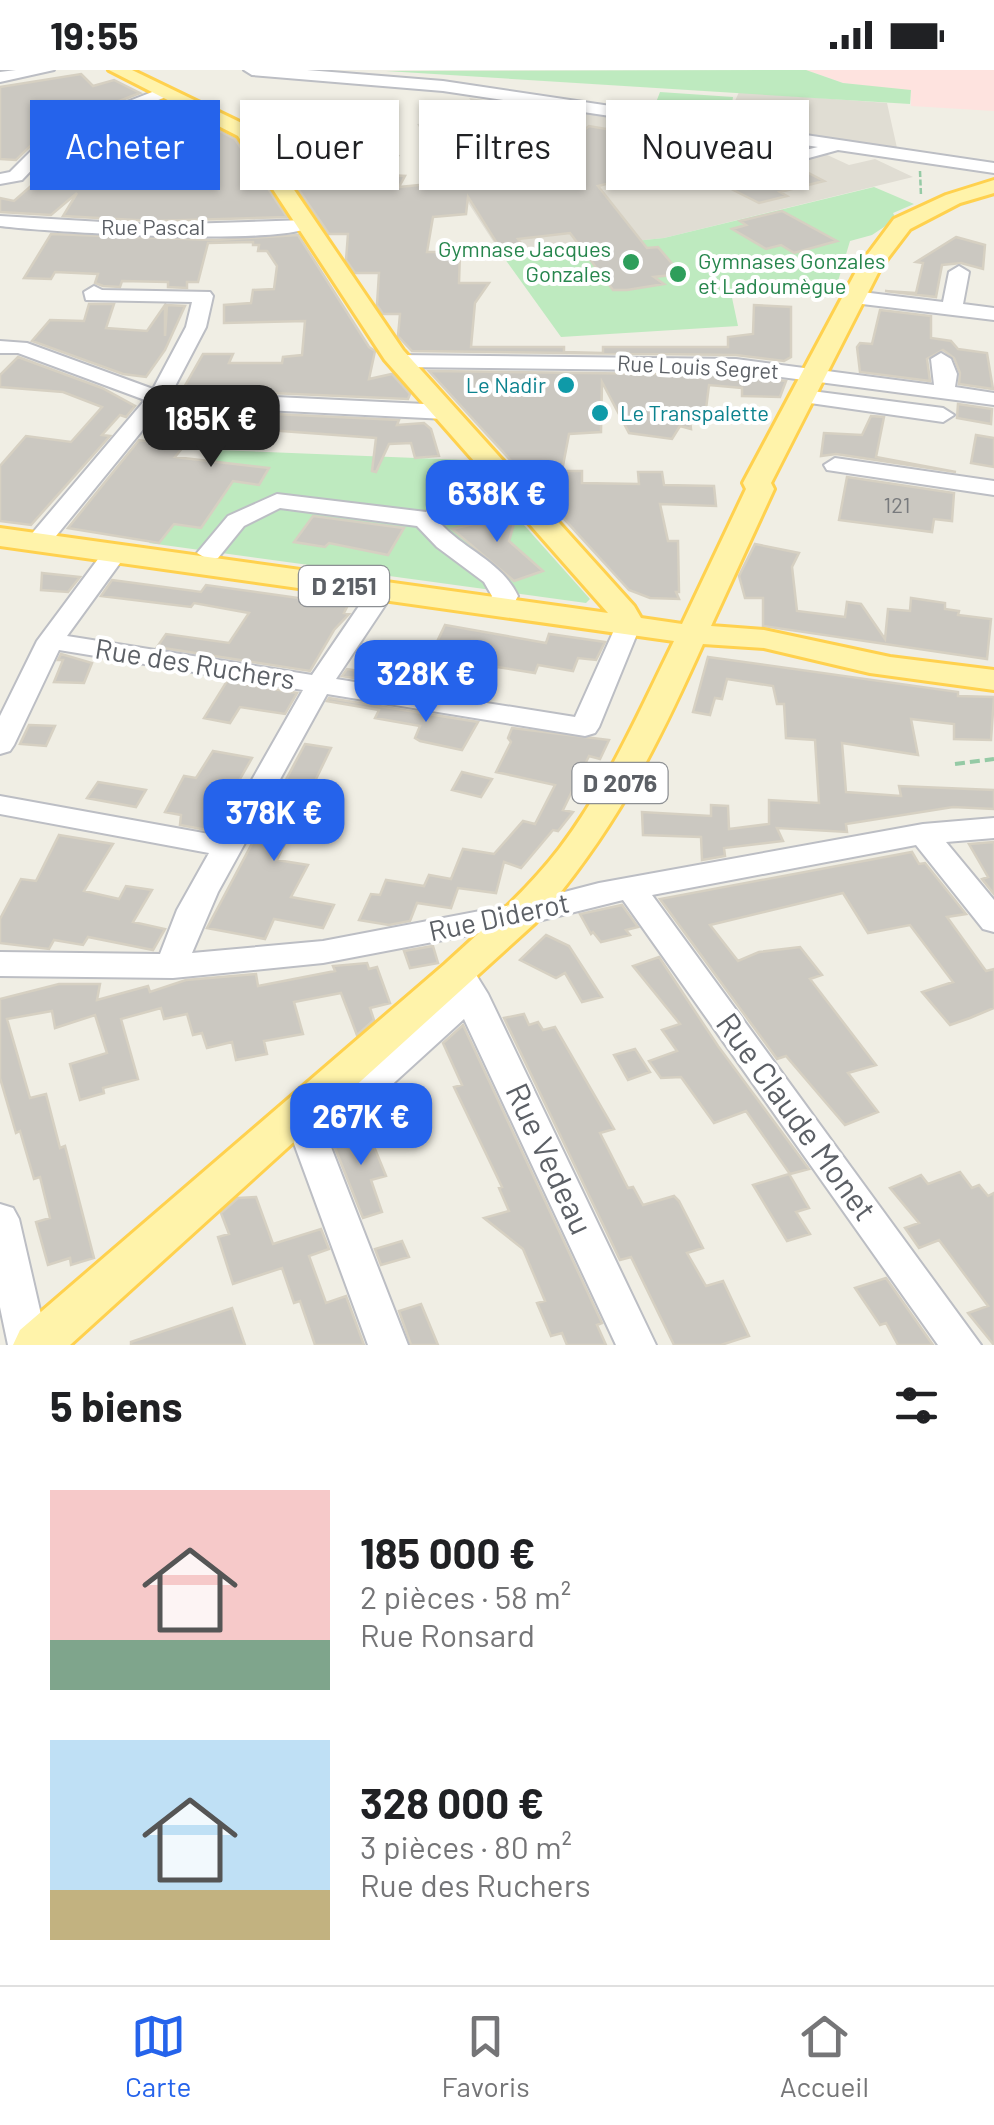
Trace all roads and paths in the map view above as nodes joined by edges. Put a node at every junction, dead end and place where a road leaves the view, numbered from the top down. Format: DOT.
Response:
graph roads {
  1 [pos="46,70"];
  2 [pos="252,70"];
  3 [pos="130,72"];
  4 [pos="0,77"];
  5 [pos="165,92"];
  6 [pos="606,110"];
  7 [pos="809,142"];
  8 [pos="837,146"];
  9 [pos="809,155"];
  10 [pos="900,156"];
  11 [pos="963,167"];
  12 [pos="994,168"];
  13 [pos="994,178"];
  14 [pos="0,179"];
  15 [pos="994,186"];
  16 [pos="927,210"];
  17 [pos="0,221"];
  18 [pos="306,225"];
  19 [pos="958,272"];
  20 [pos="94,292"];
  21 [pos="855,295"];
  22 [pos="952,308"];
  23 [pos="994,314"];
  24 [pos="2,346"];
  25 [pos="940,359"];
  26 [pos="400,361"];
  27 [pos="809,386"];
  28 [pos="158,398"];
  29 [pos="994,400"];
  30 [pos="943,404"];
  31 [pos="446,412"];
  32 [pos="835,466"];
  33 [pos="513,487"];
  34 [pos="994,488"];
  35 [pos="430,520"];
  36 [pos="0,537"];
  37 [pos="38,542"];
  38 [pos="116,552"];
  39 [pos="210,554"];
  40 [pos="382,592"];
  41 [pos="500,606"];
  42 [pos="628,624"];
  43 [pos="689,634"];
  44 [pos="50,641"];
  45 [pos="994,680"];
  46 [pos="320,684"];
  47 [pos="0,745"];
  48 [pos="994,758"];
  49 [pos="955,764"];
  50 [pos="0,806"];
  51 [pos="994,828"];
  52 [pos="923,834"];
  53 [pos="228,847"];
  54 [pos="632,890"];
  55 [pos="522,914"];
  56 [pos="994,921"];
  57 [pos="0,964"];
  58 [pos="173,966"];
  59 [pos="465,984"];
  60 [pos="0,1219"];
  61 [pos="28,1345"];
  62 [pos="37,1345"];
  63 [pos="388,1345"];
  64 [pos="636,1345"];
  65 [pos="961,1345"];
  1 -- 4 [label="street"];
  2 -- 6 [label="street"];
  3 -- 5 [label="main road"];
  5 -- 14 [label="street"];
  5 -- 18 [label="main road"];
  7 -- 8 [label="street"];
  8 -- 9 [label="street"];
  8 -- 10 [label="street"];
  10 -- 11 [label="street"];
  10 -- 16 [label="path"];
  11 -- 12 [label="street"];
  11 -- 13 [label="street"];
  15 -- 16 [label="main road, D 2076"];
  16 -- 21 [label="main road, D 2076"];
  17 -- 18 [label="street, Rue Pascal"];
  18 -- 26 [label="main road"];
  19 -- 22 [label="street"];
  20 -- 28 [label="street"];
  21 -- 22 [label="street"];
  21 -- 27 [label="main road, D 2076"];
  22 -- 23 [label="street"];
  24 -- 28 [label="street"];
  25 -- 30 [label="street"];
  26 -- 27 [label="street, Rue Louis Segret"];
  26 -- 31 [label="main road"];
  27 -- 30 [label="street, Rue Louis Segret"];
  27 -- 43 [label="main road, D 2076"];
  28 -- 31 [label="street"];
  28 -- 37 [label="street"];
  29 -- 30 [label="street"];
  31 -- 33 [label="main road"];
  32 -- 34 [label="street"];
  33 -- 35 [label="street"];
  33 -- 42 [label="main road"];
  35 -- 39 [label="street"];
  35 -- 41 [label="street"];
  36 -- 37 [label="main road, D 2151"];
  37 -- 38 [label="main road, D 2151"];
  38 -- 40 [label="main road, D 2151"];
  38 -- 44 [label="street"];
  40 -- 41 [label="main road, D 2151"];
  40 -- 46 [label="street"];
  41 -- 42 [label="main road, D 2151"];
  42 -- 43 [label="main road, D 2151"];
  42 -- 46 [label="street, Rue des Ruchers"];
  43 -- 45 [label="main road"];
  43 -- 55 [label="main road, D 2076"];
  44 -- 46 [label="street, Rue des Ruchers"];
  44 -- 47 [label="street"];
  46 -- 53 [label="street"];
  48 -- 49 [label="path"];
  50 -- 53 [label="street"];
  51 -- 52 [label="street, Rue Diderot"];
  52 -- 54 [label="street, Rue Diderot"];
  52 -- 56 [label="street"];
  53 -- 58 [label="street"];
  54 -- 55 [label="street, Rue Diderot"];
  54 -- 65 [label="street, Rue Claude Monet"];
  55 -- 58 [label="street, Rue Diderot"];
  55 -- 59 [label="main road, D 2076"];
  57 -- 58 [label="street, Rue Diderot"];
  59 -- 62 [label="main road, D 2076"];
  59 -- 63 [label="street"];
  59 -- 64 [label="street, Rue Vedeau"];
  60 -- 61 [label="street"];
}
